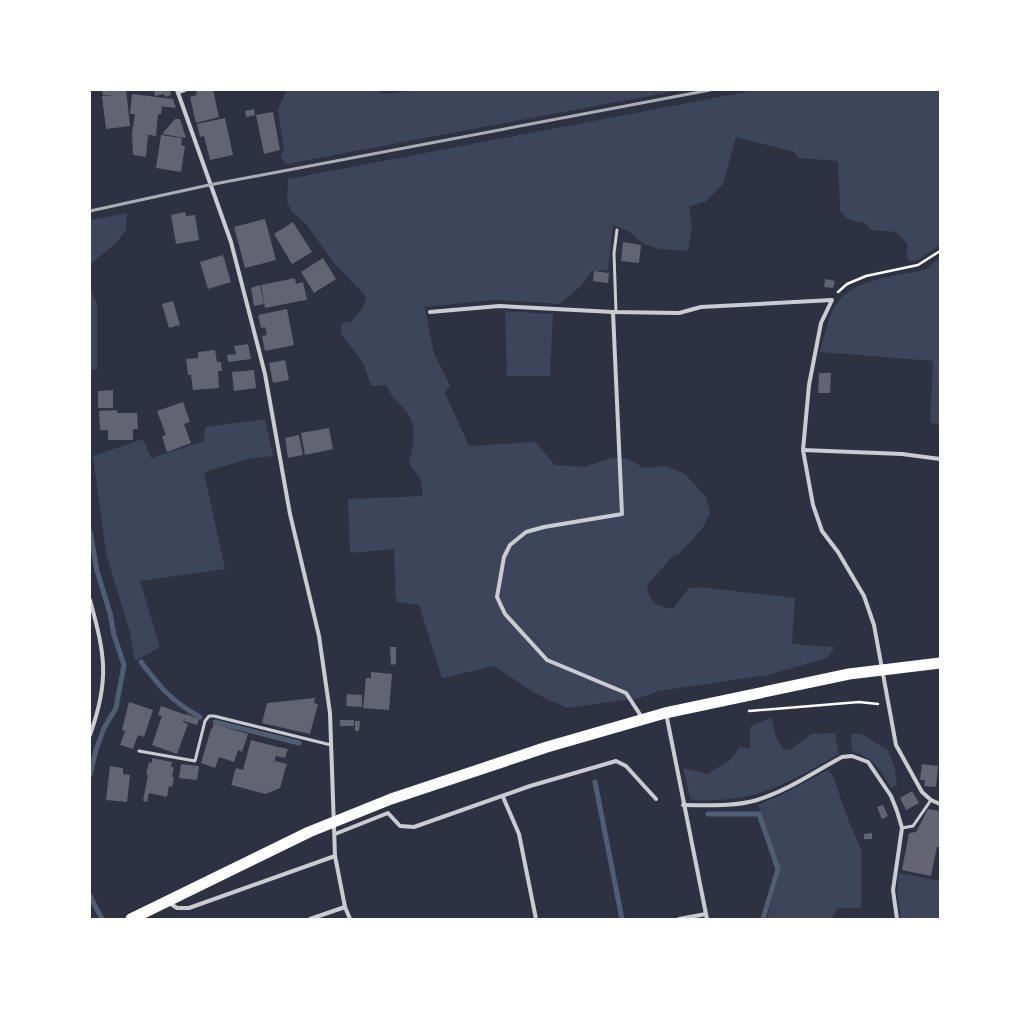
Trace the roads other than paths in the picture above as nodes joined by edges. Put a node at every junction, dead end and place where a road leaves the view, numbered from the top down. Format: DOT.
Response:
graph roads {
  1 [pos="185,90"];
  2 [pos="178,91"];
  3 [pos="617,230"];
  4 [pos="430,312"];
  5 [pos="614,312"];
  6 [pos="803,450"];
  7 [pos="940,459"];
  8 [pos="90,600"];
  9 [pos="940,663"];
  10 [pos="666,713"];
  11 [pos="643,720"];
  12 [pos="90,735"];
  13 [pos="331,745"];
  14 [pos="139,751"];
  15 [pos="503,797"];
  16 [pos="656,799"];
  17 [pos="931,800"];
  18 [pos="683,804"];
  19 [pos="940,804"];
  20 [pos="902,828"];
  21 [pos="335,834"];
  22 [pos="335,856"];
  23 [pos="166,901"];
  24 [pos="345,907"];
  25 [pos="706,916"];
  26 [pos="135,917"];
  27 [pos="310,919"];
  28 [pos="350,919"];
  29 [pos="536,919"];
  30 [pos="679,919"];
  31 [pos="897,919"];
  1 -- 2 [label="street"];
  2 -- 13 [label="street"];
  3 -- 5 [label="lane"];
  4 -- 5 [label="street"];
  5 -- 6 [label="street"];
  5 -- 11 [label="street"];
  6 -- 7 [label="street"];
  6 -- 17 [label="street"];
  8 -- 12 [label="street"];
  9 -- 10 [label="highway"];
  10 -- 11 [label="highway"];
  10 -- 18 [label="street"];
  11 -- 23 [label="highway"];
  13 -- 14 [label="lane"];
  13 -- 21 [label="street"];
  15 -- 16 [label="street"];
  15 -- 21 [label="street"];
  15 -- 29 [label="street"];
  17 -- 19 [label="street"];
  17 -- 20 [label="lane"];
  18 -- 20 [label="street"];
  18 -- 25 [label="street"];
  20 -- 31 [label="street"];
  21 -- 22 [label="street"];
  22 -- 23 [label="street"];
  22 -- 24 [label="street"];
  23 -- 26 [label="highway"];
  24 -- 27 [label="street"];
  24 -- 28 [label="street"];
  25 -- 30 [label="street"];
}
